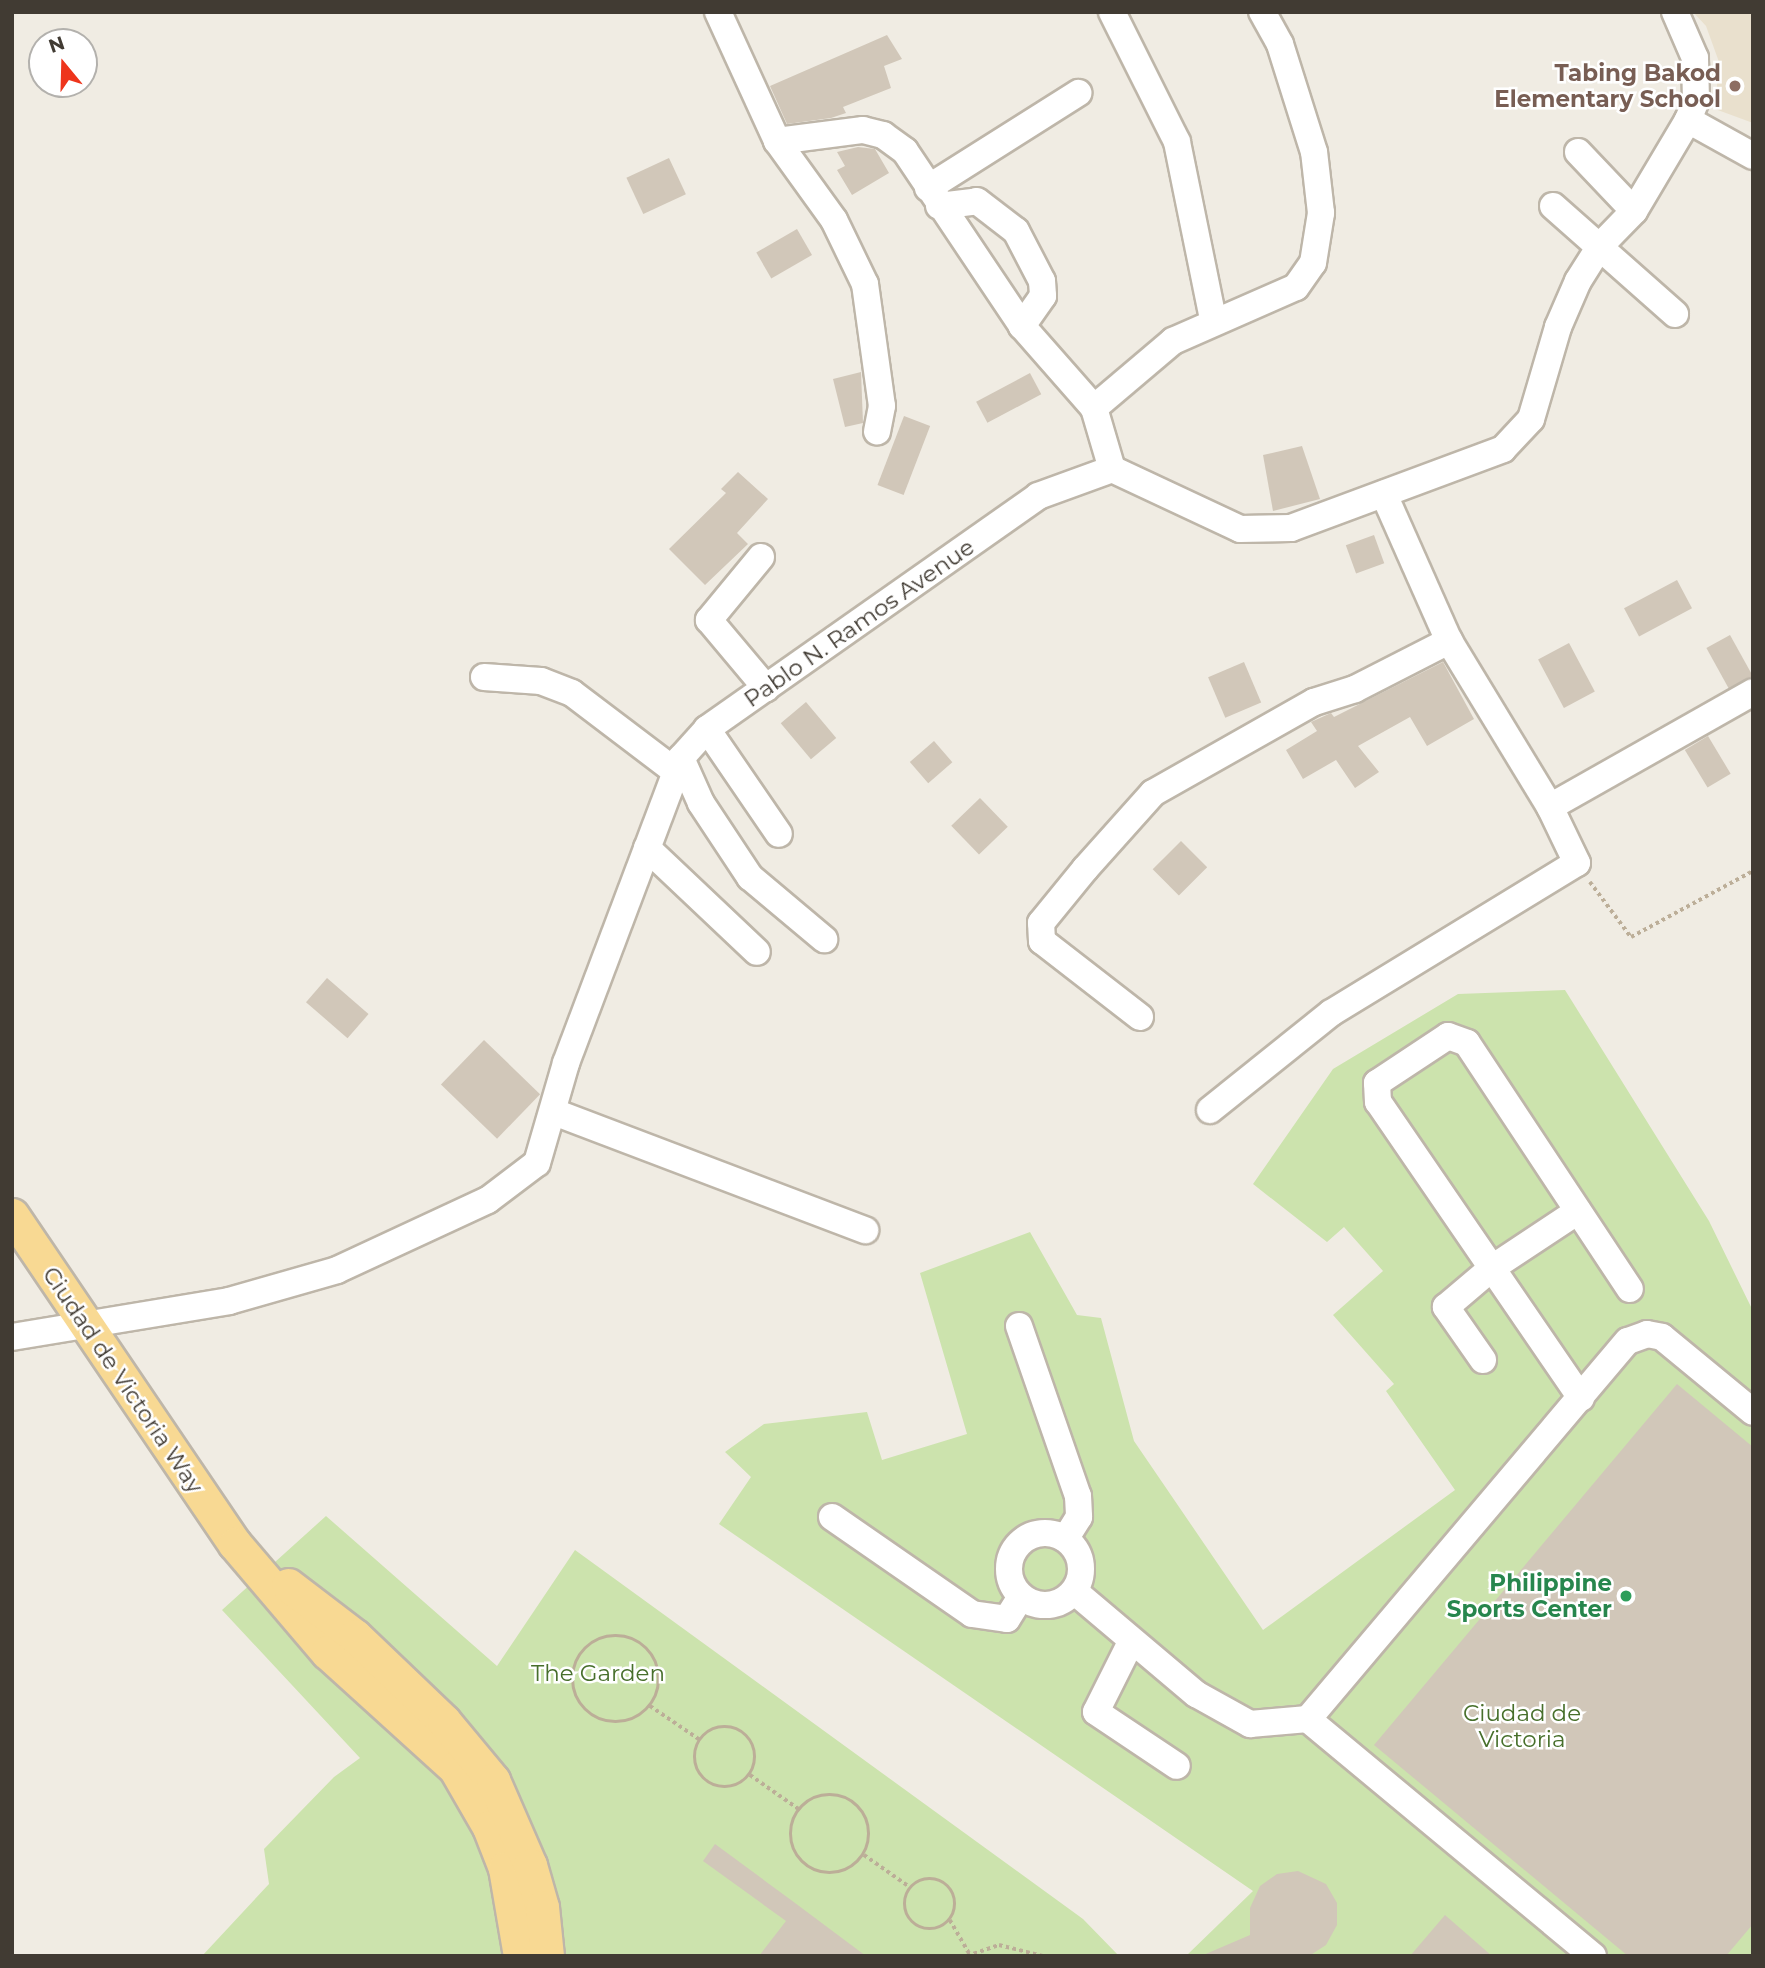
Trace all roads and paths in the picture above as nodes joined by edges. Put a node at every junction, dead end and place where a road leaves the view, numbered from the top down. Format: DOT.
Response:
graph roads {
  1 [pos="718,12"];
  2 [pos="1112,12"];
  3 [pos="1262,12"];
  4 [pos="1675,12"];
  5 [pos="1078,93"];
  6 [pos="1692,110"];
  7 [pos="1753,137"];
  8 [pos="777,141"];
  9 [pos="1578,152"];
  10 [pos="1753,156"];
  11 [pos="934,197"];
  12 [pos="1553,206"];
  13 [pos="1633,211"];
  14 [pos="1600,246"];
  15 [pos="1675,314"];
  16 [pos="1213,319"];
  17 [pos="1022,326"];
  18 [pos="1094,408"];
  19 [pos="877,432"];
  20 [pos="1112,469"];
  21 [pos="1384,494"];
  22 [pos="761,557"];
  23 [pos="1449,641"];
  24 [pos="484,677"];
  25 [pos="766,688"];
  26 [pos="1753,692"];
  27 [pos="707,729"];
  28 [pos="678,765"];
  29 [pos="1550,807"];
  30 [pos="779,834"];
  31 [pos="647,848"];
  32 [pos="1577,863"];
  33 [pos="1753,871"];
  34 [pos="824,939"];
  35 [pos="757,952"];
  36 [pos="1140,1017"];
  37 [pos="1210,1110"];
  38 [pos="554,1112"];
  39 [pos="1578,1211"];
  40 [pos="12,1215"];
  41 [pos="865,1230"];
  42 [pos="1492,1268"];
  43 [pos="1630,1289"];
  44 [pos="1019,1326"];
  45 [pos="86,1329"];
  46 [pos="12,1337"];
  47 [pos="1483,1360"];
  48 [pos="1581,1398"];
  49 [pos="1753,1412"];
  50 [pos="832,1517"];
  51 [pos="1065,1539"];
  52 [pos="1073,1591"];
  53 [pos="1021,1597"];
  54 [pos="1131,1642"];
  55 [pos="650,1706"];
  56 [pos="1308,1719"];
  57 [pos="700,1740"];
  58 [pos="1177,1766"];
  59 [pos="749,1775"];
  60 [pos="800,1810"];
  61 [pos="863,1854"];
  62 [pos="911,1888"];
  63 [pos="529,1908"];
  64 [pos="950,1920"];
  65 [pos="969,1955"];
  66 [pos="520,1956"];
  67 [pos="547,1956"];
  68 [pos="1043,1956"];
  69 [pos="1593,1956"];
  1 -- 8 [label="street"];
  2 -- 16 [label="street"];
  3 -- 16 [label="street"];
  4 -- 6 [label="street"];
  5 -- 11 [label="street"];
  6 -- 7 [label="street"];
  6 -- 10 [label="street"];
  6 -- 13 [label="street"];
  8 -- 11 [label="street"];
  8 -- 19 [label="street"];
  9 -- 13 [label="street"];
  11 -- 17 [label="street"];
  11 -- 17 [label="street"];
  12 -- 14 [label="street"];
  13 -- 14 [label="street"];
  14 -- 15 [label="street"];
  14 -- 21 [label="street"];
  16 -- 18 [label="street"];
  17 -- 18 [label="street"];
  18 -- 20 [label="street"];
  20 -- 21 [label="street"];
  20 -- 25 [label="street, Pablo N. Ramos Avenue"];
  21 -- 23 [label="street"];
  22 -- 25 [label="street"];
  23 -- 29 [label="street"];
  23 -- 36 [label="street"];
  24 -- 28 [label="street"];
  25 -- 27 [label="street, Pablo N. Ramos Avenue"];
  26 -- 29 [label="street"];
  27 -- 28 [label="street, Pablo N. Ramos Avenue"];
  27 -- 30 [label="street"];
  28 -- 31 [label="street, Pablo N. Ramos Avenue"];
  28 -- 34 [label="street"];
  29 -- 32 [label="street"];
  31 -- 35 [label="street"];
  31 -- 38 [label="street, Pablo N. Ramos Avenue"];
  32 -- 33 [label="path"];
  32 -- 37 [label="street"];
  38 -- 41 [label="street"];
  38 -- 45 [label="street, Pablo N. Ramos Avenue"];
  39 -- 42 [label="street"];
  39 -- 42 [label="street"];
  39 -- 43 [label="street"];
  40 -- 45 [label="main road, Ciudad de Victoria Way"];
  42 -- 47 [label="street"];
  42 -- 48 [label="street"];
  44 -- 51 [label="street"];
  45 -- 46 [label="street, Pablo N. Ramos Avenue"];
  45 -- 63 [label="main road, Ciudad de Victoria Way"];
  48 -- 49 [label="street"];
  48 -- 56 [label="street"];
  50 -- 53 [label="street"];
  51 -- 52 [label="street"];
  51 -- 53 [label="street"];
  52 -- 53 [label="street"];
  52 -- 54 [label="street"];
  54 -- 56 [label="street"];
  54 -- 58 [label="street"];
  55 -- 55 [label="path"];
  55 -- 57 [label="path"];
  56 -- 69 [label="street"];
  57 -- 59 [label="path"];
  57 -- 59 [label="path"];
  59 -- 60 [label="path"];
  60 -- 61 [label="path"];
  60 -- 61 [label="path"];
  61 -- 62 [label="path"];
  62 -- 64 [label="path"];
  62 -- 64 [label="path"];
  63 -- 66 [label="main road, Ciudad de Victoria Way"];
  63 -- 67 [label="main road, Ciudad de Victoria Way"];
  64 -- 65 [label="path"];
  65 -- 68 [label="path"];
}
